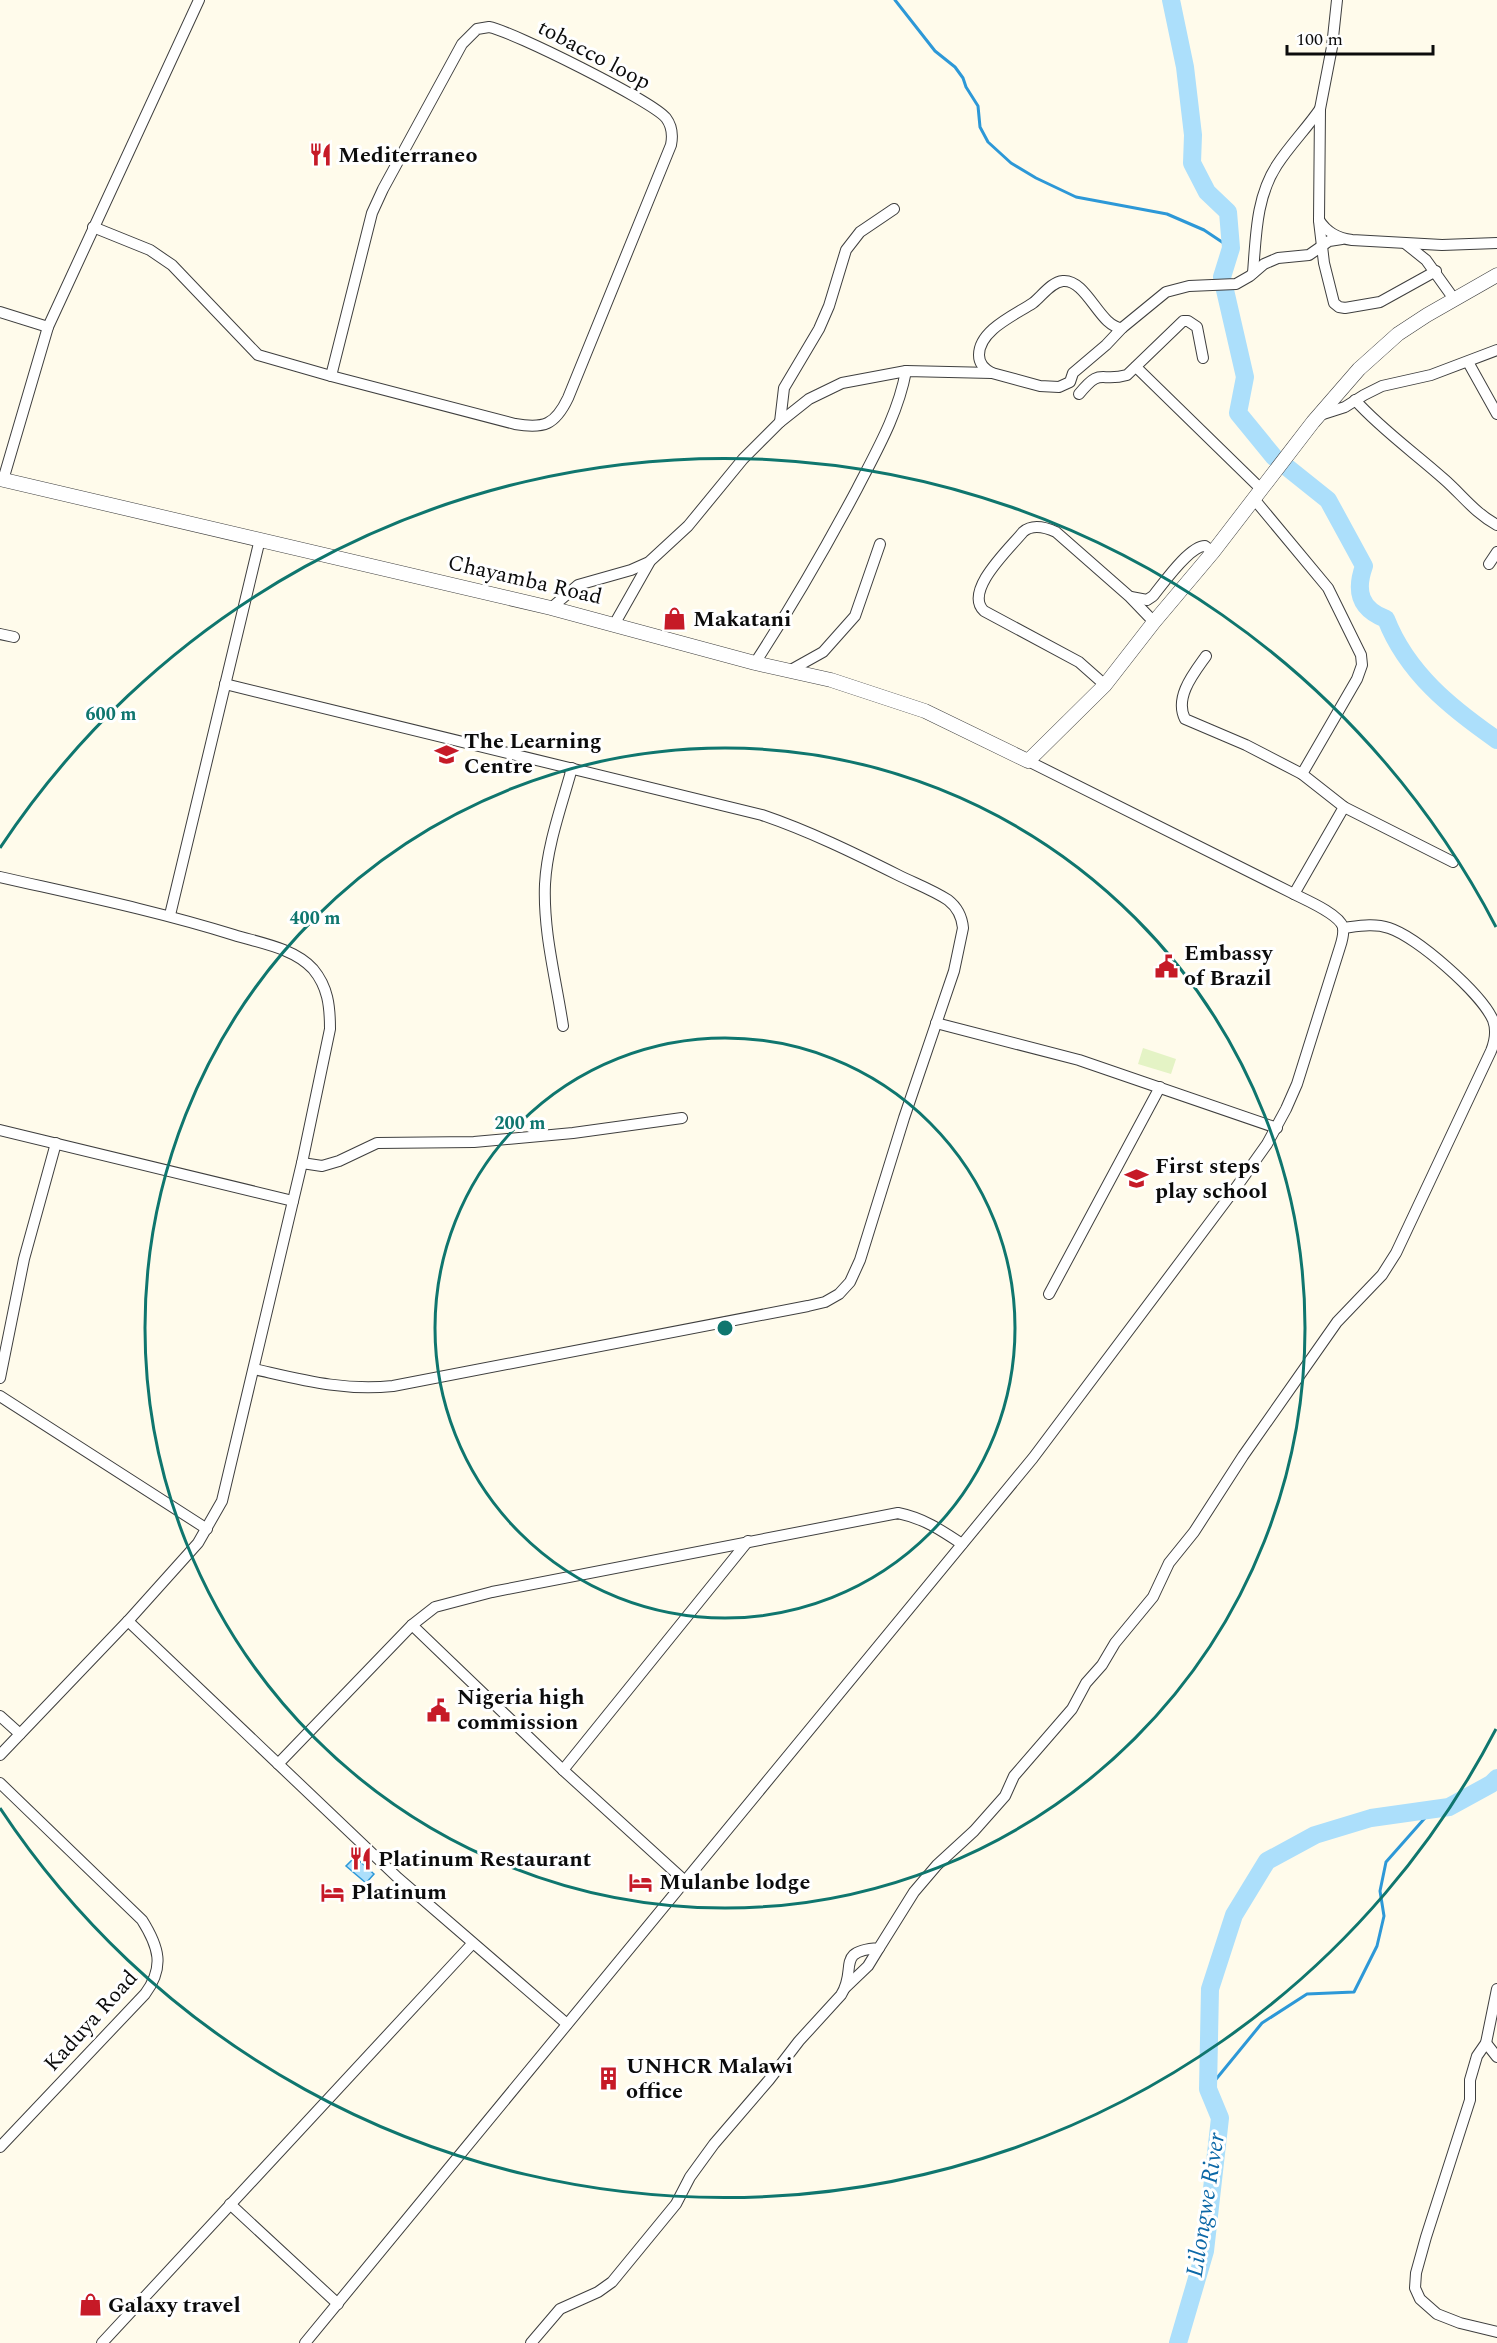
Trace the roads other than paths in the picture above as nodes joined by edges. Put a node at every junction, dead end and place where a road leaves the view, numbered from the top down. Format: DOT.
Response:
graph roads {
  1 [pos="199,0"];
  2 [pos="1337,0"];
  3 [pos="1320,109"];
  4 [pos="894,209"];
  5 [pos="1319,220"];
  6 [pos="93,227"];
  7 [pos="1342,239"];
  8 [pos="1497,243"];
  9 [pos="1406,244"];
  10 [pos="1321,246"];
  11 [pos="1436,271"];
  12 [pos="1253,273"];
  13 [pos="1497,275"];
  14 [pos="1454,299"];
  15 [pos="0,312"];
  16 [pos="48,327"];
  17 [pos="1122,328"];
  18 [pos="1497,350"];
  19 [pos="1203,358"];
  20 [pos="1468,362"];
  21 [pos="1136,367"];
  22 [pos="906,371"];
  23 [pos="992,373"];
  24 [pos="331,376"];
  25 [pos="1079,394"];
  26 [pos="1355,400"];
  27 [pos="1497,414"];
  28 [pos="1320,415"];
  29 [pos="780,422"];
  30 [pos="1,479"];
  31 [pos="1258,494"];
  32 [pos="1497,525"];
  33 [pos="260,539"];
  34 [pos="880,544"];
  35 [pos="1213,552"];
  36 [pos="1497,552"];
  37 [pos="649,562"];
  38 [pos="1489,564"];
  39 [pos="1130,597"];
  40 [pos="551,608"];
  41 [pos="1154,621"];
  42 [pos="615,623"];
  43 [pos="0,634"];
  44 [pos="14,637"];
  45 [pos="1206,656"];
  46 [pos="755,663"];
  47 [pos="789,671"];
  48 [pos="225,684"];
  49 [pos="1105,685"];
  50 [pos="1028,761"];
  51 [pos="572,768"];
  52 [pos="1302,774"];
  53 [pos="1344,807"];
  54 [pos="1453,862"];
  55 [pos="0,877"];
  56 [pos="1294,894"];
  57 [pos="170,915"];
  58 [pos="1343,928"];
  59 [pos="936,1023"];
  60 [pos="563,1026"];
  61 [pos="1160,1087"];
  62 [pos="682,1118"];
  63 [pos="1277,1128"];
  64 [pos="0,1130"];
  65 [pos="56,1143"];
  66 [pos="302,1163"];
  67 [pos="293,1201"];
  68 [pos="1049,1294"];
  69 [pos="254,1369"];
  70 [pos="0,1378"];
  71 [pos="0,1396"];
  72 [pos="207,1529"];
  73 [pos="748,1541"];
  74 [pos="962,1544"];
  75 [pos="128,1621"];
  76 [pos="412,1625"];
  77 [pos="0,1716"];
  78 [pos="20,1734"];
  79 [pos="0,1755"];
  80 [pos="278,1764"];
  81 [pos="563,1770"];
  82 [pos="0,1783"];
  83 [pos="686,1882"];
  84 [pos="472,1944"];
  85 [pos="879,1948"];
  86 [pos="845,1988"];
  87 [pos="1497,1989"];
  88 [pos="567,2024"];
  89 [pos="1486,2043"];
  90 [pos="1497,2057"];
  91 [pos="0,2147"];
  92 [pos="230,2204"];
  93 [pos="338,2304"];
  94 [pos="1497,2331"];
  95 [pos="102,2343"];
  96 [pos="305,2343"];
  97 [pos="531,2343"];
  1 -- 6 [label="street"];
  2 -- 3 [label="street"];
  3 -- 5 [label="street"];
  3 -- 12 [label="street"];
  4 -- 29 [label="street"];
  5 -- 7 [label="street"];
  5 -- 10 [label="street"];
  6 -- 16 [label="street"];
  6 -- 24 [label="street"];
  7 -- 9 [label="street"];
  7 -- 10 [label="street"];
  8 -- 9 [label="street"];
  9 -- 11 [label="street"];
  10 -- 11 [label="street"];
  10 -- 12 [label="street"];
  11 -- 14 [label="street"];
  12 -- 17 [label="street"];
  13 -- 14 [label="street"];
  14 -- 28 [label="street"];
  15 -- 16 [label="street"];
  16 -- 30 [label="street"];
  17 -- 23 [label="street"];
  17 -- 23 [label="street"];
  18 -- 20 [label="street"];
  19 -- 21 [label="street"];
  20 -- 26 [label="street"];
  20 -- 27 [label="street"];
  21 -- 25 [label="street"];
  21 -- 31 [label="street"];
  22 -- 23 [label="street"];
  22 -- 29 [label="street"];
  22 -- 46 [label="street"];
  24 -- 24 [label="street, tobacco loop"];
  26 -- 28 [label="street"];
  26 -- 32 [label="street"];
  28 -- 31 [label="street"];
  29 -- 37 [label="street"];
  30 -- 33 [label="street, Chayamba Road"];
  31 -- 35 [label="street"];
  31 -- 52 [label="street"];
  33 -- 40 [label="street, Chayamba Road"];
  33 -- 48 [label="street"];
  34 -- 47 [label="street"];
  35 -- 39 [label="street"];
  35 -- 41 [label="street"];
  36 -- 38 [label="street"];
  37 -- 40 [label="street"];
  37 -- 42 [label="street"];
  39 -- 41 [label="street"];
  39 -- 49 [label="street"];
  40 -- 42 [label="street, Chayamba Road"];
  41 -- 49 [label="street"];
  42 -- 46 [label="street, Chayamba Road"];
  43 -- 44 [label="street"];
  45 -- 52 [label="street"];
  46 -- 47 [label="street, Chayamba Road"];
  47 -- 50 [label="street, Chayamba Road"];
  48 -- 51 [label="street"];
  48 -- 57 [label="street"];
  49 -- 50 [label="street"];
  50 -- 56 [label="street"];
  51 -- 59 [label="street"];
  51 -- 60 [label="street"];
  52 -- 53 [label="street"];
  53 -- 54 [label="street"];
  53 -- 56 [label="street"];
  55 -- 57 [label="street"];
  56 -- 58 [label="street"];
  57 -- 66 [label="street"];
  58 -- 63 [label="street"];
  58 -- 85 [label="street"];
  59 -- 61 [label="street"];
  59 -- 69 [label="street"];
  61 -- 63 [label="street"];
  61 -- 68 [label="street"];
  62 -- 66 [label="street"];
  63 -- 74 [label="street"];
  64 -- 65 [label="street"];
  65 -- 67 [label="street"];
  65 -- 70 [label="street"];
  66 -- 67 [label="street"];
  67 -- 69 [label="street"];
  69 -- 72 [label="street"];
  71 -- 72 [label="street"];
  72 -- 75 [label="street"];
  73 -- 74 [label="street"];
  73 -- 76 [label="street"];
  73 -- 81 [label="street"];
  74 -- 83 [label="street"];
  75 -- 78 [label="street"];
  75 -- 80 [label="street"];
  76 -- 80 [label="street"];
  76 -- 81 [label="street"];
  77 -- 78 [label="street"];
  78 -- 79 [label="street"];
  80 -- 84 [label="street"];
  81 -- 83 [label="street"];
  82 -- 91 [label="street, Kaduya Road"];
  83 -- 88 [label="street"];
  84 -- 88 [label="street"];
  84 -- 92 [label="street"];
  85 -- 86 [label="street"];
  85 -- 86 [label="street"];
  86 -- 97 [label="street"];
  87 -- 89 [label="street"];
  88 -- 93 [label="street"];
  89 -- 90 [label="street"];
  89 -- 94 [label="street"];
  92 -- 93 [label="street"];
  92 -- 95 [label="street"];
  93 -- 96 [label="street"];
}
